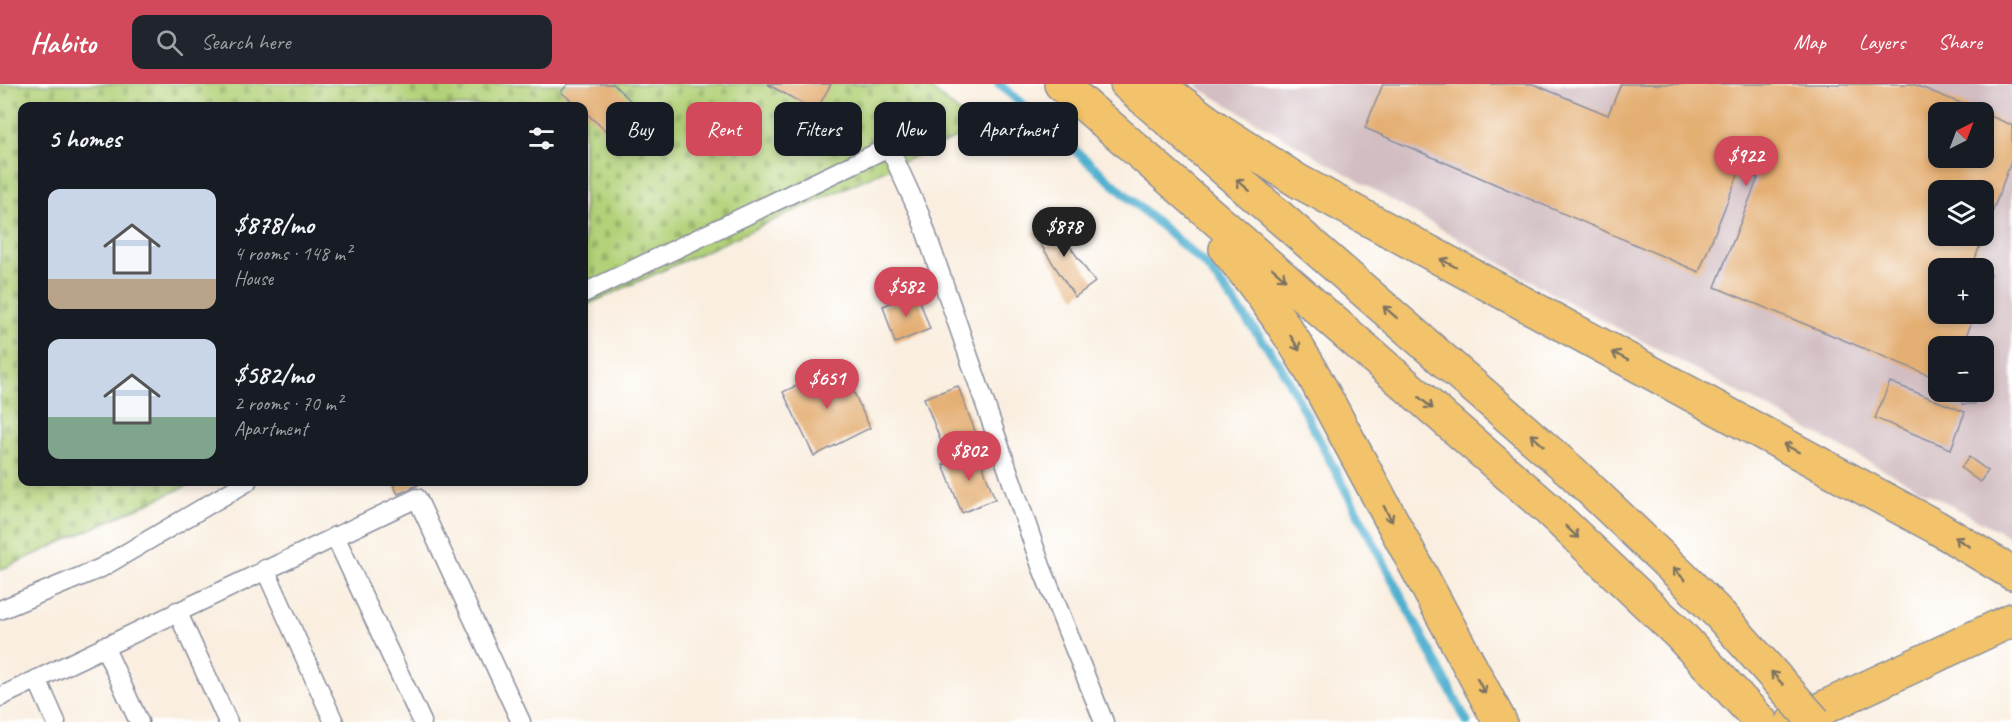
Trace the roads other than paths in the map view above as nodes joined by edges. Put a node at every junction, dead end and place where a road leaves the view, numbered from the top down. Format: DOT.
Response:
graph roads {
  1 [pos="1061,84"];
  2 [pos="1127,84"];
  3 [pos="1156,84"];
  4 [pos="1155,165"];
  5 [pos="588,291"];
  6 [pos="240,486"];
  7 [pos="335,536"];
  8 [pos="265,569"];
  9 [pos="2012,573"];
  10 [pos="0,610"];
  11 [pos="177,611"];
  12 [pos="2012,620"];
  13 [pos="104,646"];
  14 [pos="36,679"];
  15 [pos="0,697"];
  16 [pos="56,722"];
  17 [pos="139,722"];
  18 [pos="228,722"];
  19 [pos="334,722"];
  20 [pos="422,722"];
  21 [pos="520,722"];
  22 [pos="1104,722"];
  23 [pos="1500,722"];
  24 [pos="1761,722"];
  25 [pos="1793,722"];
  26 [pos="1815,722"];
  1 -- 4 [label="main road"];
  26 -- 2 [label="main road, one-way, bridge"];
  9 -- 3 [label="main road, one-way"];
  4 -- 23 [label="main road, one-way"];
  4 -- 24 [label="main road, one-way"];
  5 -- 22 [label="lane"];
  6 -- 10 [label="lane"];
  7 -- 8 [label="lane"];
  7 -- 20 [label="lane"];
  7 -- 21 [label="lane"];
  8 -- 11 [label="lane"];
  8 -- 19 [label="lane"];
  11 -- 13 [label="lane"];
  11 -- 18 [label="lane"];
  12 -- 25 [label="main road"];
  13 -- 14 [label="lane"];
  13 -- 17 [label="lane"];
  14 -- 15 [label="lane"];
  14 -- 16 [label="lane"];
}
